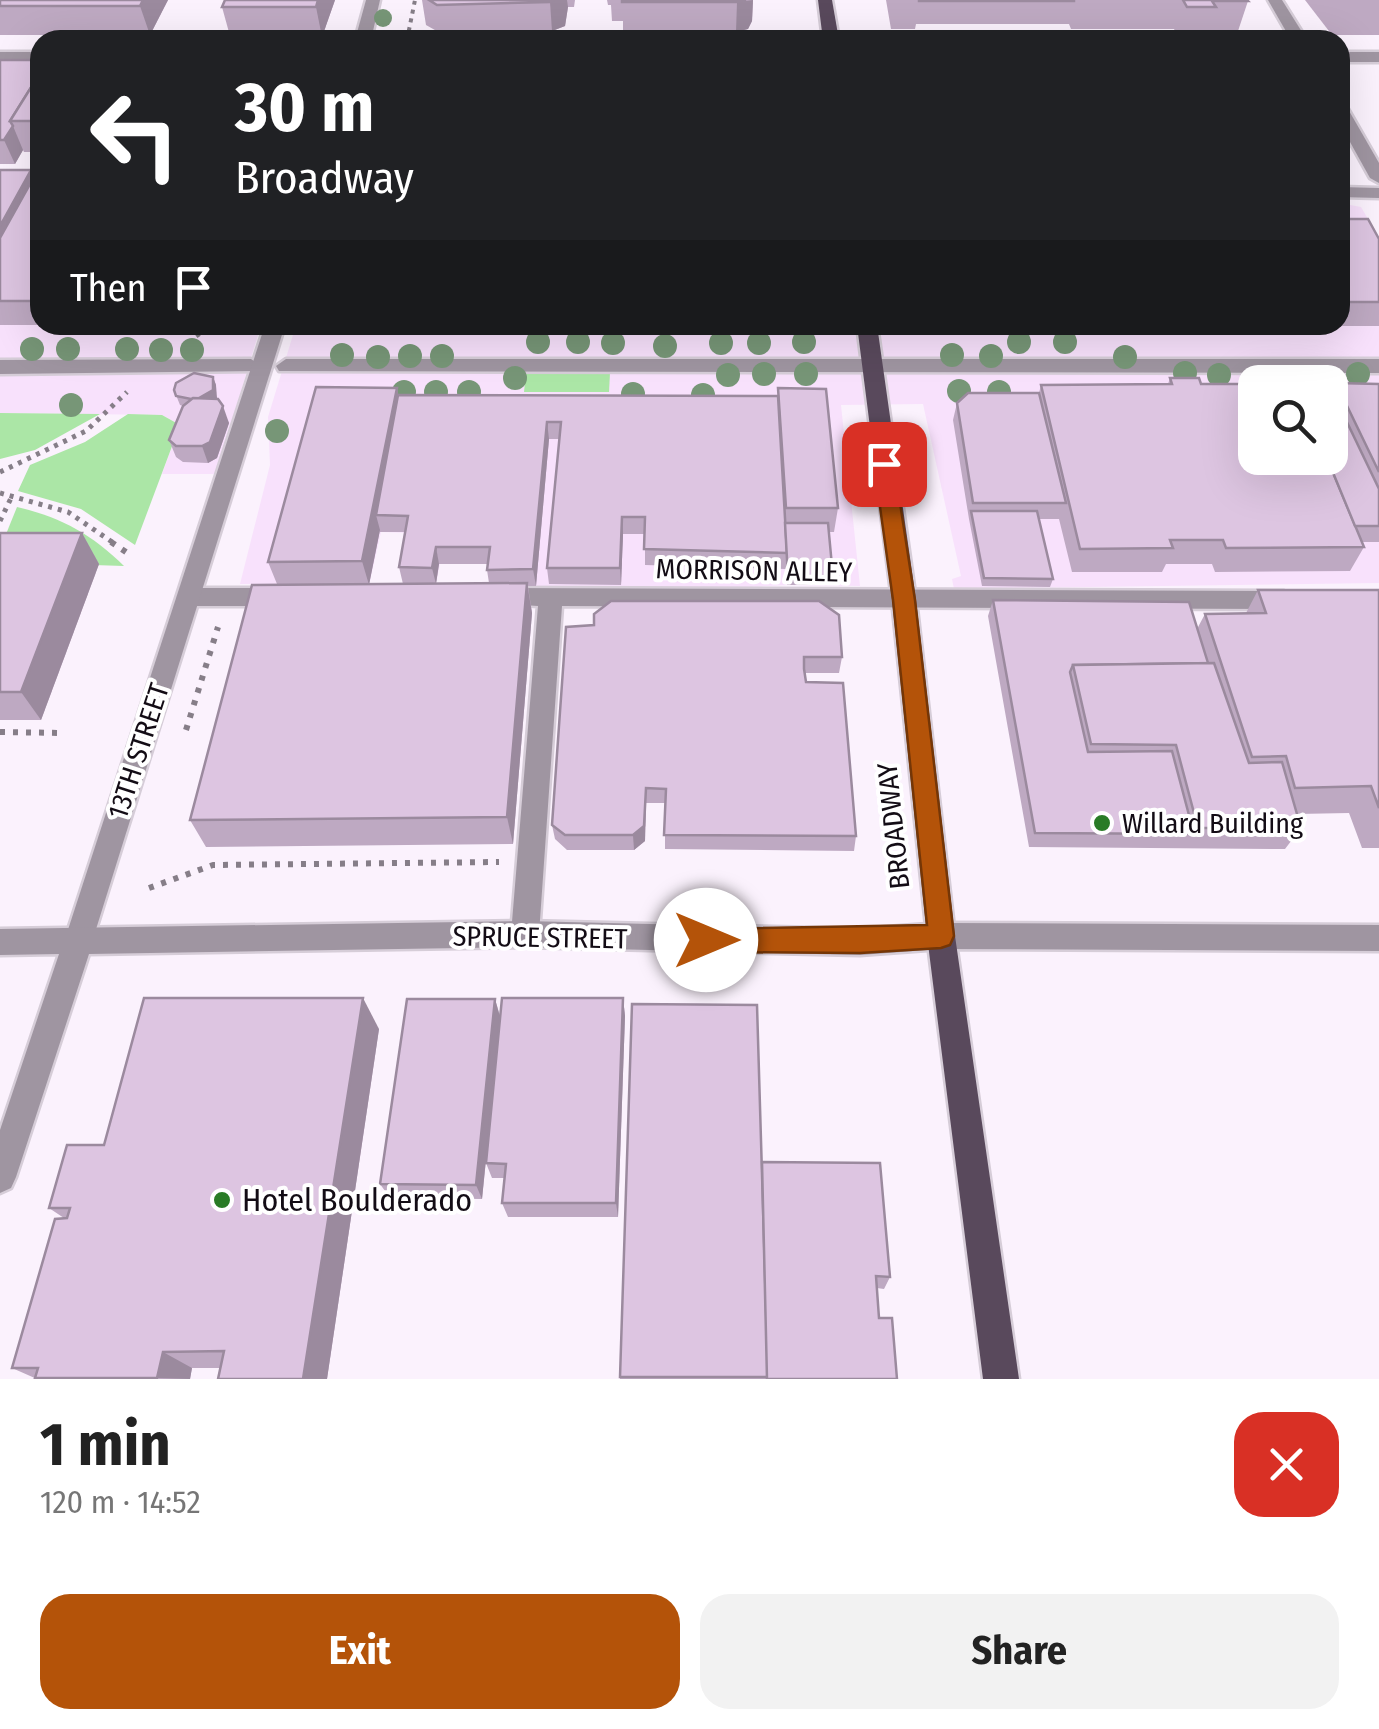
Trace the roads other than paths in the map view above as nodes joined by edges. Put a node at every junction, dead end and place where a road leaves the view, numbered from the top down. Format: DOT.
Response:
graph roads {
  1 [pos="373,0"];
  2 [pos="824,0"];
  3 [pos="1275,0"];
  4 [pos="365,30"];
  5 [pos="829,30"];
  6 [pos="1293,30"];
  7 [pos="1350,57"];
  8 [pos="1379,57"];
  9 [pos="0,58"];
  10 [pos="30,58"];
  11 [pos="1350,127"];
  12 [pos="1379,178"];
  13 [pos="1350,192"];
  14 [pos="1379,192"];
  15 [pos="272,335"];
  16 [pos="868,335"];
  17 [pos="251,366"];
  18 [pos="286,366"];
  19 [pos="1379,366"];
  20 [pos="0,367"];
  21 [pos="872,368"];
  22 [pos="189,597"];
  23 [pos="306,597"];
  24 [pos="476,597"];
  25 [pos="551,598"];
  26 [pos="904,600"];
  27 [pos="1302,600"];
  28 [pos="525,934"];
  29 [pos="941,936"];
  30 [pos="1379,938"];
  31 [pos="0,942"];
  32 [pos="78,942"];
  33 [pos="0,1176"];
  34 [pos="1001,1379"];
  1 -- 4 [label="street"];
  2 -- 5 [label="main road"];
  3 -- 6 [label="street"];
  7 -- 8 [label="street"];
  9 -- 10 [label="street"];
  11 -- 12 [label="street"];
  13 -- 14 [label="street"];
  15 -- 22 [label="street, 13TH STREET"];
  16 -- 21 [label="main road, BROADWAY"];
  17 -- 20 [label="street"];
  18 -- 21 [label="street"];
  19 -- 21 [label="street"];
  21 -- 26 [label="main road, BROADWAY"];
  22 -- 23 [label="street"];
  22 -- 32 [label="street, 13TH STREET"];
  24 -- 25 [label="street, MORRISON ALLEY"];
  25 -- 26 [label="street, MORRISON ALLEY"];
  25 -- 28 [label="street"];
  26 -- 27 [label="street, MORRISON ALLEY"];
  26 -- 29 [label="main road, BROADWAY"];
  28 -- 29 [label="street, SPRUCE STREET"];
  28 -- 32 [label="street, SPRUCE STREET"];
  29 -- 30 [label="street, SPRUCE STREET"];
  29 -- 34 [label="main road, BROADWAY"];
  31 -- 32 [label="street, SPRUCE STREET"];
  32 -- 33 [label="street, 13TH STREET"];
}
